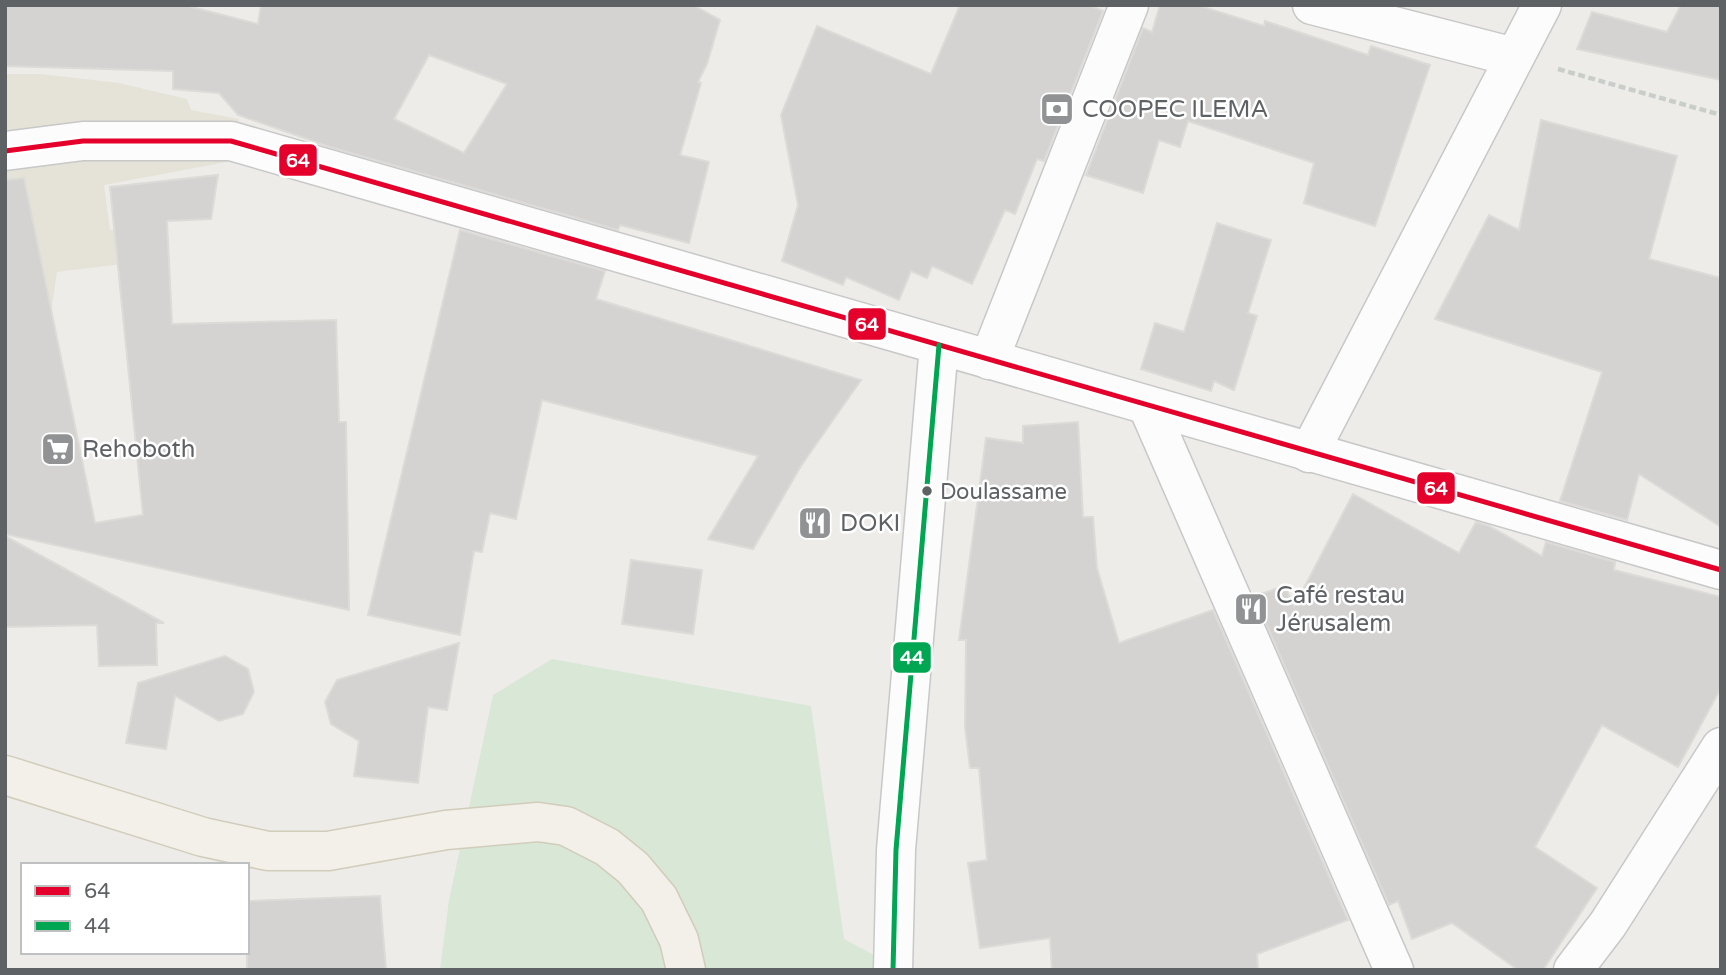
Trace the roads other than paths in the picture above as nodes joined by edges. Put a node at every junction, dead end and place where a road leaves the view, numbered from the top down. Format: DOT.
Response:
graph roads {
  1 [pos="1129,5"];
  2 [pos="1312,5"];
  3 [pos="1542,5"];
  4 [pos="1514,57"];
  5 [pos="5,151"];
  6 [pos="939,345"];
  7 [pos="989,360"];
  8 [pos="1148,407"];
  9 [pos="1309,453"];
  10 [pos="1721,570"];
  11 [pos="1721,747"];
  12 [pos="5,775"];
  13 [pos="686,970"];
  14 [pos="894,970"];
  15 [pos="1394,970"];
  16 [pos="1573,970"];
  1 -- 7 [label="street"];
  2 -- 4 [label="street"];
  3 -- 4 [label="street"];
  4 -- 9 [label="street"];
  5 -- 6 [label="street"];
  6 -- 7 [label="street"];
  6 -- 14 [label="street"];
  7 -- 8 [label="street"];
  8 -- 9 [label="street"];
  8 -- 15 [label="street"];
  9 -- 10 [label="street"];
  11 -- 16 [label="street"];
  12 -- 13 [label="main road"];
}
